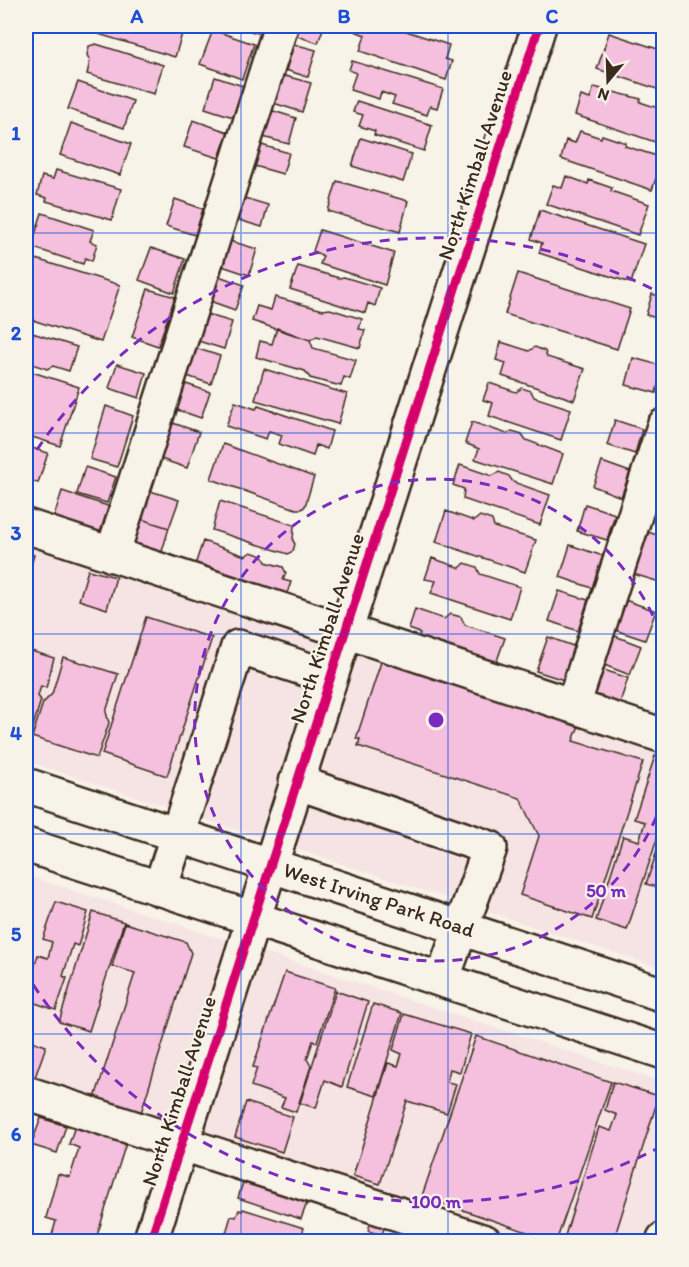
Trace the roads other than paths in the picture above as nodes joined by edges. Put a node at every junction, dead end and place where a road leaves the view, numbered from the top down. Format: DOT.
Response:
graph roads {
  1 [pos="281,26"];
  2 [pos="539,26"];
  3 [pos="663,426"];
  4 [pos="26,526"];
  5 [pos="112,555"];
  6 [pos="345,631"];
  7 [pos="330,677"];
  8 [pos="573,706"];
  9 [pos="663,736"];
  10 [pos="296,782"];
  11 [pos="26,785"];
  12 [pos="178,834"];
  13 [pos="26,845"];
  14 [pos="270,864"];
  15 [pos="160,889"];
  16 [pos="252,919"];
  17 [pos="461,927"];
  18 [pos="442,980"];
  19 [pos="663,995"];
  20 [pos="663,1052"];
  21 [pos="26,1093"];
  22 [pos="181,1143"];
  23 [pos="415,1231"];
  24 [pos="150,1242"];
  25 [pos="485,1242"];
  1 -- 5 [label="main road"];
  2 -- 6 [label="main road, North Kimball Avenue"];
  3 -- 8 [label="main road"];
  4 -- 5 [label="main road"];
  5 -- 6 [label="main road"];
  6 -- 7 [label="main road, North Kimball Avenue"];
  6 -- 8 [label="main road"];
  7 -- 10 [label="main road, North Kimball Avenue"];
  7 -- 12 [label="main road"];
  8 -- 9 [label="main road"];
  10 -- 14 [label="main road, North Kimball Avenue"];
  10 -- 17 [label="main road"];
  11 -- 12 [label="main road, West Irving Park Road"];
  12 -- 14 [label="main road, West Irving Park Road"];
  12 -- 15 [label="main road"];
  13 -- 15 [label="main road"];
  14 -- 16 [label="main road, North Kimball Avenue"];
  14 -- 17 [label="main road, West Irving Park Road"];
  15 -- 16 [label="main road"];
  16 -- 18 [label="main road"];
  16 -- 22 [label="main road, North Kimball Avenue"];
  17 -- 18 [label="main road"];
  17 -- 19 [label="main road, West Irving Park Road"];
  18 -- 20 [label="main road"];
  21 -- 22 [label="main road"];
  22 -- 23 [label="main road"];
  22 -- 24 [label="main road, North Kimball Avenue"];
  23 -- 25 [label="main road"];
}
